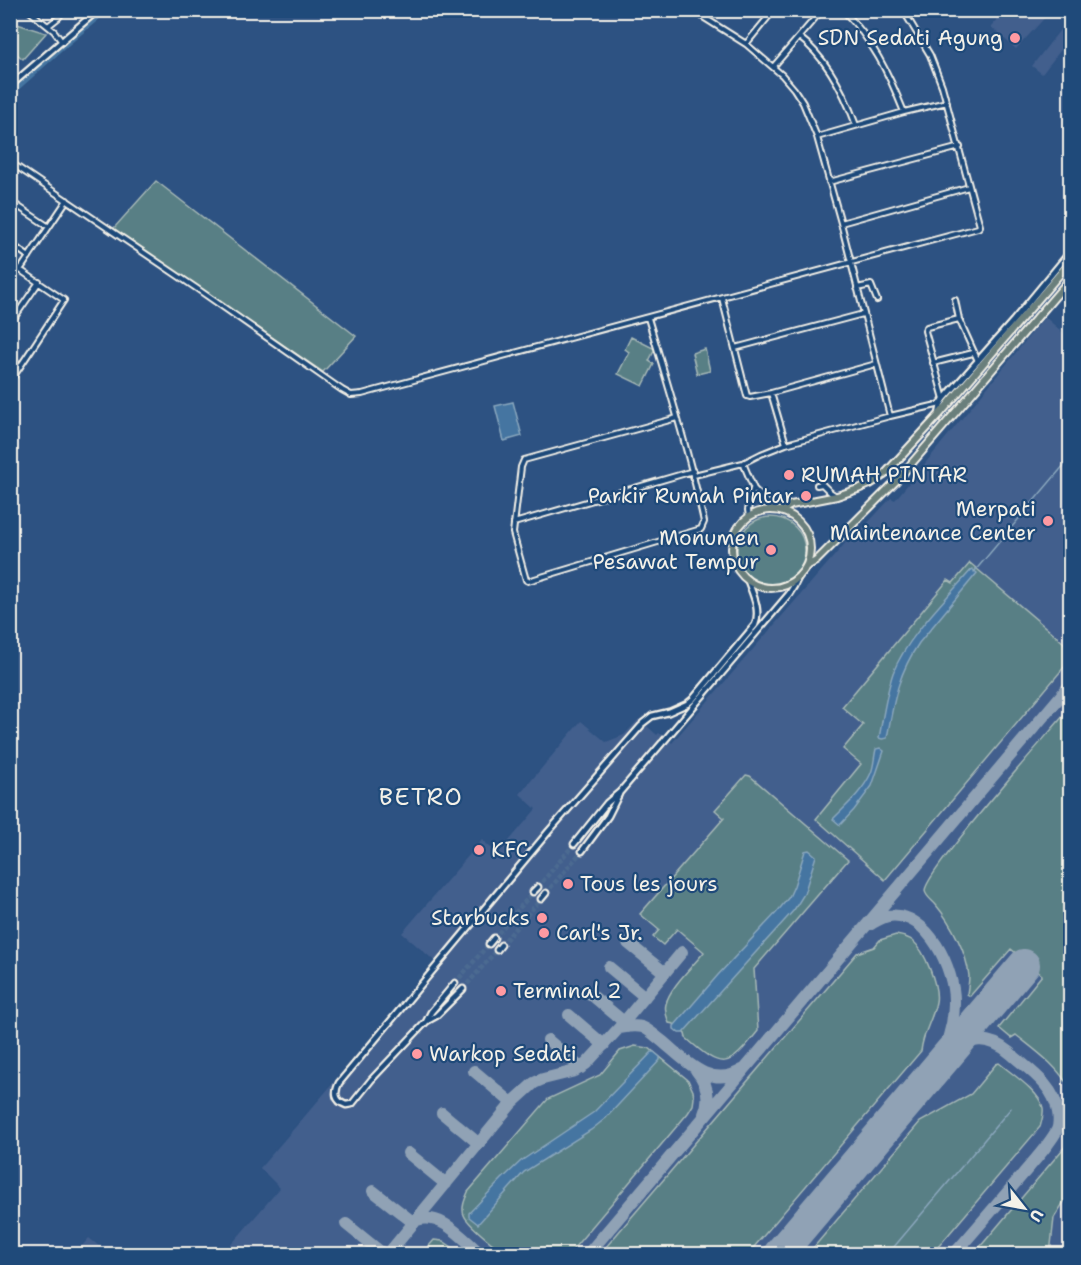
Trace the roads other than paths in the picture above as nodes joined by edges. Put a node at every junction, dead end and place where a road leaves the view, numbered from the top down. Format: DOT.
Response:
graph roads {
  1 [pos="28,10"];
  2 [pos="64,10"];
  3 [pos="98,10"];
  4 [pos="692,10"];
  5 [pos="774,10"];
  6 [pos="822,10"];
  7 [pos="843,10"];
  8 [pos="903,10"];
  9 [pos="35,12"];
  10 [pos="48,26"];
  11 [pos="799,37"];
  12 [pos="62,42"];
  13 [pos="746,44"];
  14 [pos="773,67"];
  15 [pos="12,82"];
  16 [pos="947,102"];
  17 [pos="904,112"];
  18 [pos="856,125"];
  19 [pos="817,137"];
  20 [pos="960,147"];
  21 [pos="10,162"];
  22 [pos="16,166"];
  23 [pos="10,173"];
  24 [pos="829,182"];
  25 [pos="969,187"];
  26 [pos="67,200"];
  27 [pos="13,203"];
  28 [pos="841,223"];
  29 [pos="49,227"];
  30 [pos="10,243"];
  31 [pos="1071,252"];
  32 [pos="29,257"];
  33 [pos="853,262"];
  34 [pos="1071,262"];
  35 [pos="12,265"];
  36 [pos="20,270"];
  37 [pos="10,271"];
  38 [pos="1071,279"];
  39 [pos="39,282"];
  40 [pos="857,288"];
  41 [pos="722,298"];
  42 [pos="877,300"];
  43 [pos="955,300"];
  44 [pos="863,314"];
  45 [pos="648,318"];
  46 [pos="959,319"];
  47 [pos="10,324"];
  48 [pos="735,348"];
  49 [pos="974,353"];
  50 [pos="978,361"];
  51 [pos="933,363"];
  52 [pos="876,364"];
  53 [pos="10,382"];
  54 [pos="771,393"];
  55 [pos="956,396"];
  56 [pos="944,399"];
  57 [pos="964,402"];
  58 [pos="940,404"];
  59 [pos="939,415"];
  60 [pos="890,416"];
  61 [pos="677,418"];
  62 [pos="786,444"];
  63 [pos="743,463"];
  64 [pos="693,473"];
  65 [pos="817,486"];
  66 [pos="753,489"];
  67 [pos="837,496"];
  68 [pos="777,510"];
  69 [pos="749,517"];
  70 [pos="514,523"];
  71 [pos="807,566"];
  72 [pos="798,578"];
  73 [pos="748,581"];
  74 [pos="620,792"];
  75 [pos="574,844"];
  76 [pos="582,851"];
  77 [pos="538,887"];
  78 [pos="533,892"];
  79 [pos="546,893"];
  80 [pos="541,899"];
  81 [pos="494,938"];
  82 [pos="489,944"];
  83 [pos="501,945"];
  84 [pos="496,950"];
  85 [pos="455,983"];
  86 [pos="463,989"];
  87 [pos="426,1022"];
  1 -- 9 [label="street"];
  2 -- 10 [label="street"];
  3 -- 12 [label="street"];
  4 -- 13 [label="street"];
  5 -- 13 [label="street"];
  6 -- 11 [label="street"];
  7 -- 17 [label="street"];
  8 -- 16 [label="street"];
  9 -- 10 [label="street"];
  10 -- 12 [label="street"];
  11 -- 14 [label="street"];
  11 -- 18 [label="street"];
  12 -- 15 [label="street"];
  13 -- 14 [label="street"];
  14 -- 19 [label="street"];
  16 -- 17 [label="street"];
  16 -- 20 [label="street"];
  17 -- 18 [label="street"];
  18 -- 19 [label="street"];
  19 -- 24 [label="street"];
  20 -- 24 [label="street"];
  20 -- 25 [label="street"];
  21 -- 22 [label="street"];
  22 -- 23 [label="street"];
  22 -- 26 [label="street"];
  24 -- 28 [label="street"];
  25 -- 28 [label="street"];
  25 -- 33 [label="street"];
  26 -- 29 [label="street"];
  26 -- 45 [label="street"];
  27 -- 29 [label="street"];
  28 -- 33 [label="street"];
  29 -- 32 [label="street"];
  30 -- 32 [label="street"];
  31 -- 50 [label="street"];
  32 -- 36 [label="street"];
  33 -- 40 [label="street"];
  33 -- 41 [label="street"];
  34 -- 55 [label="highway"];
  35 -- 36 [label="street"];
  35 -- 37 [label="street"];
  36 -- 39 [label="street"];
  38 -- 57 [label="highway"];
  39 -- 47 [label="street"];
  39 -- 53 [label="street"];
  40 -- 42 [label="street"];
  40 -- 44 [label="street"];
  41 -- 45 [label="street"];
  41 -- 48 [label="street"];
  43 -- 46 [label="street"];
  44 -- 48 [label="street"];
  44 -- 52 [label="street"];
  45 -- 61 [label="street"];
  46 -- 49 [label="street"];
  46 -- 51 [label="street"];
  48 -- 54 [label="street"];
  49 -- 50 [label="street"];
  49 -- 51 [label="street"];
  50 -- 56 [label="street"];
  51 -- 56 [label="street"];
  52 -- 54 [label="street"];
  52 -- 60 [label="street"];
  54 -- 62 [label="street"];
  55 -- 57 [label="highway"];
  55 -- 59 [label="highway"];
  56 -- 58 [label="street"];
  57 -- 71 [label="highway"];
  58 -- 59 [label="street"];
  58 -- 60 [label="street"];
  59 -- 67 [label="highway"];
  60 -- 62 [label="street"];
  61 -- 64 [label="street"];
  61 -- 70 [label="street"];
  62 -- 63 [label="street"];
  63 -- 64 [label="street"];
  63 -- 66 [label="street"];
  64 -- 70 [label="street"];
  64 -- 70 [label="street"];
  65 -- 67 [label="street"];
  66 -- 68 [label="street"];
  66 -- 69 [label="street"];
  67 -- 68 [label="highway"];
  68 -- 69 [label="highway"];
  68 -- 71 [label="highway"];
  69 -- 73 [label="highway"];
  71 -- 72 [label="highway"];
  72 -- 73 [label="highway"];
  72 -- 74 [label="street"];
  73 -- 87 [label="street"];
  74 -- 75 [label="street"];
  74 -- 76 [label="street"];
  77 -- 78 [label="street"];
  79 -- 80 [label="street"];
  81 -- 82 [label="street"];
  83 -- 84 [label="street"];
  85 -- 87 [label="street"];
  86 -- 87 [label="street"];
}
